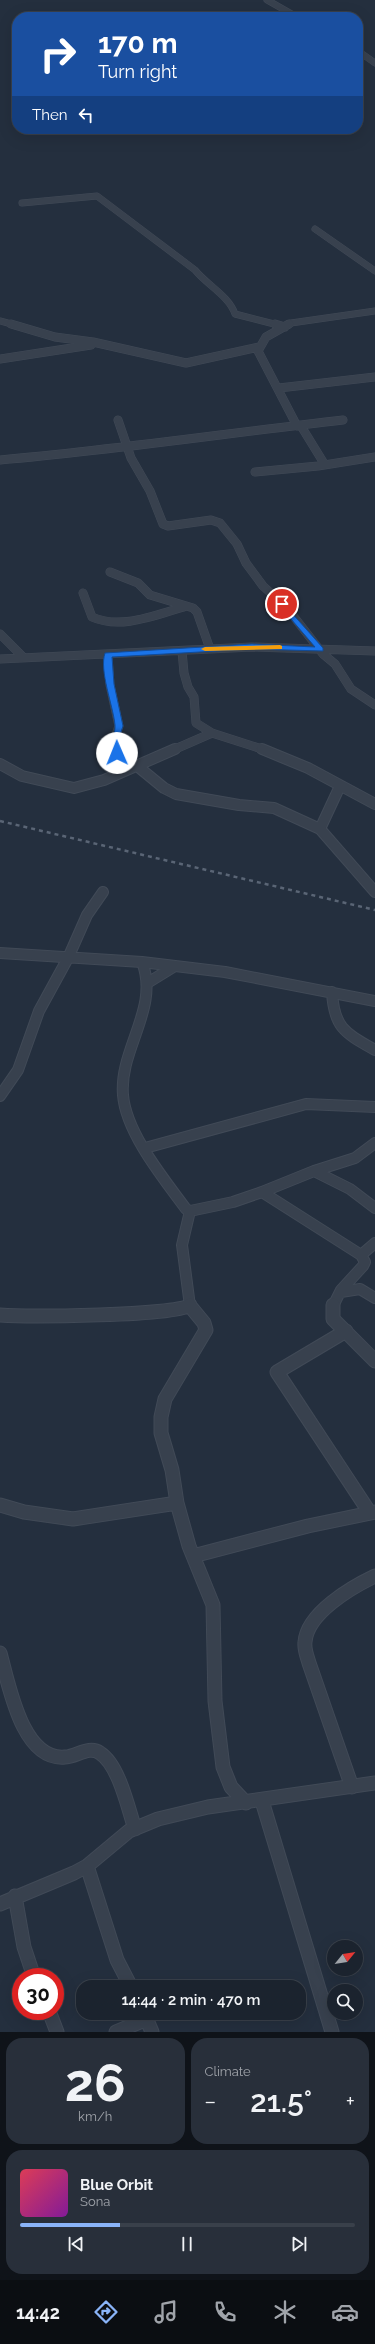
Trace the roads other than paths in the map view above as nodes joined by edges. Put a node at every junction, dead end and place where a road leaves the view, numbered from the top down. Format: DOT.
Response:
graph roads {
  1 [pos="267,0"];
  2 [pos="288,12"];
  3 [pos="363,55"];
  4 [pos="375,63"];
  5 [pos="22,203"];
  6 [pos="315,229"];
  7 [pos="375,271"];
  8 [pos="375,311"];
  9 [pos="0,321"];
  10 [pos="285,327"];
  11 [pos="100,344"];
  12 [pos="259,347"];
  13 [pos="0,358"];
  14 [pos="375,377"];
  15 [pos="279,388"];
  16 [pos="118,420"];
  17 [pos="343,420"];
  18 [pos="299,426"];
  19 [pos="126,445"];
  20 [pos="375,457"];
  21 [pos="366,458"];
  22 [pos="0,460"];
  23 [pos="325,465"];
  24 [pos="375,465"];
  25 [pos="255,472"];
  26 [pos="110,572"];
  27 [pos="83,593"];
  28 [pos="188,606"];
  29 [pos="0,634"];
  30 [pos="210,648"];
  31 [pos="321,650"];
  32 [pos="182,651"];
  33 [pos="375,651"];
  34 [pos="108,655"];
  35 [pos="24,658"];
  36 [pos="0,659"];
  37 [pos="375,705"];
  38 [pos="212,733"];
  39 [pos="0,764"];
  40 [pos="133,766"];
  41 [pos="340,786"];
  42 [pos="375,804"];
  43 [pos="320,829"];
  44 [pos="103,892"];
  45 [pos="375,892"];
  46 [pos="0,952"];
  47 [pos="68,958"];
  48 [pos="142,962"];
  49 [pos="175,966"];
  50 [pos="149,982"];
  51 [pos="332,992"];
  52 [pos="375,1001"];
  53 [pos="375,1050"];
  54 [pos="0,1096"];
  55 [pos="375,1107"];
  56 [pos="375,1143"];
  57 [pos="145,1148"];
  58 [pos="314,1171"];
  59 [pos="262,1192"];
  60 [pos="375,1208"];
  61 [pos="190,1211"];
  62 [pos="375,1243"];
  63 [pos="361,1255"];
  64 [pos="341,1292"];
  65 [pos="375,1298"];
  66 [pos="190,1306"];
  67 [pos="0,1316"];
  68 [pos="346,1331"];
  69 [pos="375,1361"];
  70 [pos="177,1502"];
  71 [pos="2,1507"];
  72 [pos="372,1512"];
  73 [pos="193,1556"];
  74 [pos="375,1576"];
  75 [pos="0,1653"];
  76 [pos="375,1783"];
  77 [pos="352,1787"];
  78 [pos="262,1801"];
  79 [pos="246,1803"];
  80 [pos="135,1829"];
  81 [pos="87,1866"];
  82 [pos="15,1896"];
  83 [pos="0,1904"];
  84 [pos="30,1968"];
  85 [pos="127,1980"];
  86 [pos="52,2020"];
  87 [pos="147,2022"];
  88 [pos="56,2032"];
  89 [pos="116,2032"];
  90 [pos="332,2032"];
  1 -- 2 [label="street"];
  3 -- 4 [label="street"];
  5 -- 10 [label="street"];
  6 -- 7 [label="street"];
  8 -- 10 [label="street"];
  9 -- 11 [label="street"];
  10 -- 12 [label="street"];
  11 -- 12 [label="street"];
  11 -- 13 [label="street"];
  12 -- 15 [label="street"];
  14 -- 15 [label="street"];
  15 -- 18 [label="street"];
  16 -- 19 [label="street"];
  17 -- 18 [label="street"];
  18 -- 19 [label="street"];
  18 -- 23 [label="street"];
  19 -- 22 [label="street"];
  19 -- 31 [label="street"];
  20 -- 21 [label="street"];
  21 -- 23 [label="street"];
  21 -- 24 [label="street"];
  23 -- 25 [label="street"];
  26 -- 28 [label="street"];
  27 -- 28 [label="street"];
  28 -- 30 [label="street"];
  29 -- 35 [label="street"];
  30 -- 31 [label="street"];
  30 -- 32 [label="street"];
  31 -- 33 [label="street"];
  31 -- 37 [label="street"];
  32 -- 34 [label="street"];
  32 -- 38 [label="street"];
  34 -- 35 [label="street"];
  34 -- 40 [label="street"];
  35 -- 36 [label="street"];
  38 -- 40 [label="street"];
  38 -- 41 [label="street"];
  39 -- 40 [label="street"];
  40 -- 43 [label="street"];
  41 -- 42 [label="street"];
  41 -- 43 [label="street"];
  43 -- 45 [label="street"];
  44 -- 47 [label="street"];
  46 -- 47 [label="street"];
  47 -- 48 [label="street"];
  47 -- 54 [label="street"];
  48 -- 49 [label="street"];
  48 -- 50 [label="street"];
  49 -- 50 [label="street"];
  49 -- 51 [label="street"];
  50 -- 57 [label="street"];
  51 -- 52 [label="street"];
  51 -- 53 [label="street"];
  55 -- 57 [label="street"];
  56 -- 58 [label="street"];
  57 -- 61 [label="street"];
  58 -- 59 [label="street"];
  58 -- 60 [label="street"];
  59 -- 61 [label="street"];
  59 -- 63 [label="street"];
  61 -- 66 [label="street"];
  62 -- 63 [label="street"];
  63 -- 64 [label="street"];
  64 -- 65 [label="street"];
  64 -- 68 [label="street"];
  66 -- 67 [label="street"];
  66 -- 70 [label="street"];
  68 -- 69 [label="street"];
  68 -- 72 [label="street"];
  70 -- 71 [label="street"];
  70 -- 73 [label="street"];
  72 -- 73 [label="street"];
  73 -- 79 [label="street"];
  74 -- 77 [label="street"];
  75 -- 80 [label="street"];
  76 -- 77 [label="street"];
  77 -- 78 [label="street"];
  78 -- 79 [label="street"];
  78 -- 90 [label="street"];
  79 -- 80 [label="street"];
  80 -- 81 [label="street"];
  81 -- 82 [label="street"];
  81 -- 85 [label="street"];
  82 -- 83 [label="street"];
  82 -- 84 [label="street"];
  86 -- 88 [label="street"];
  87 -- 89 [label="street"];
}
